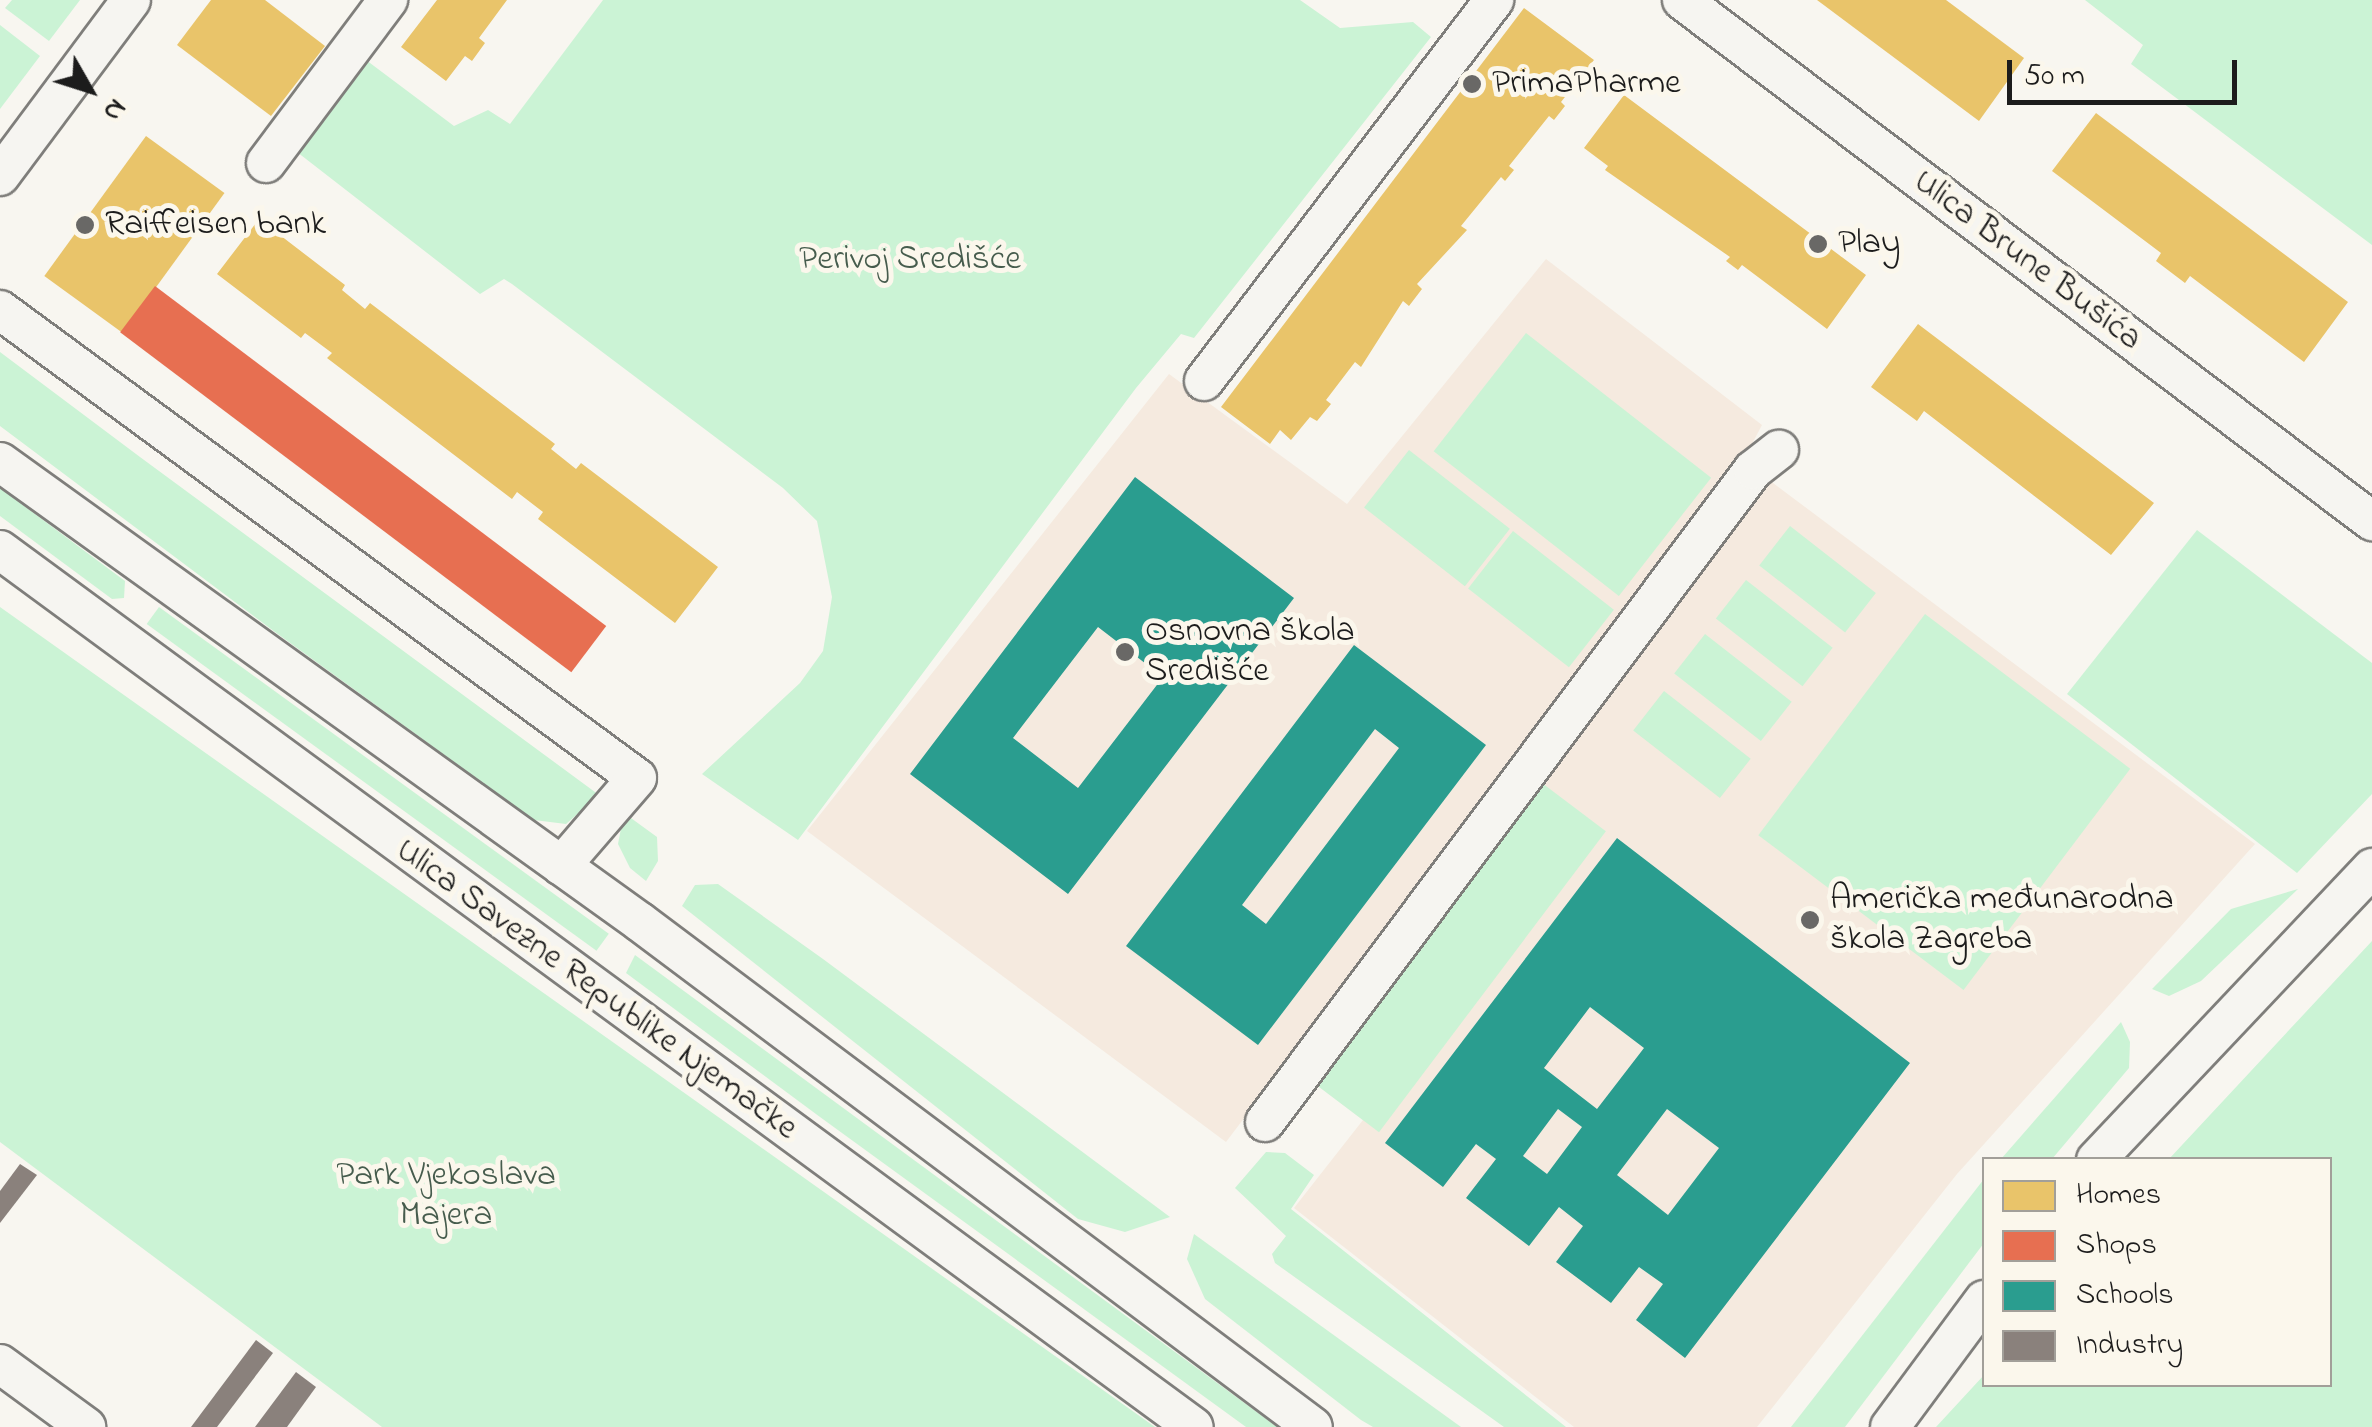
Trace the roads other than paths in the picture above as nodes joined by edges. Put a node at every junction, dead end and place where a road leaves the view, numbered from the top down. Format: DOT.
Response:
graph roads {
  1 [pos="131,0"];
  2 [pos="388,0"];
  3 [pos="1494,0"];
  4 [pos="1682,0"];
  5 [pos="266,163"];
  6 [pos="0,176"];
  7 [pos="0,310"];
  8 [pos="1204,381"];
  9 [pos="1780,450"];
  10 [pos="0,462"];
  11 [pos="2372,521"];
  12 [pos="0,550"];
  13 [pos="561,866"];
  14 [pos="2372,868"];
  15 [pos="1264,1122"];
  16 [pos="2099,1157"];
  17 [pos="1982,1303"];
  18 [pos="0,1364"];
  19 [pos="86,1427"];
  20 [pos="1194,1427"];
  21 [pos="1312,1427"];
  22 [pos="1890,1427"];
  1 -- 6 [label="street"];
  2 -- 5 [label="street"];
  3 -- 8 [label="street"];
  4 -- 11 [label="street, Ulica Brune Bušića"];
  7 -- 13 [label="street"];
  9 -- 15 [label="street"];
  10 -- 13 [label="street"];
  12 -- 20 [label="street, Ulica Savezne Republike Njemačke"];
  13 -- 21 [label="street"];
  14 -- 16 [label="street"];
  17 -- 22 [label="street"];
  18 -- 19 [label="street"];
}
